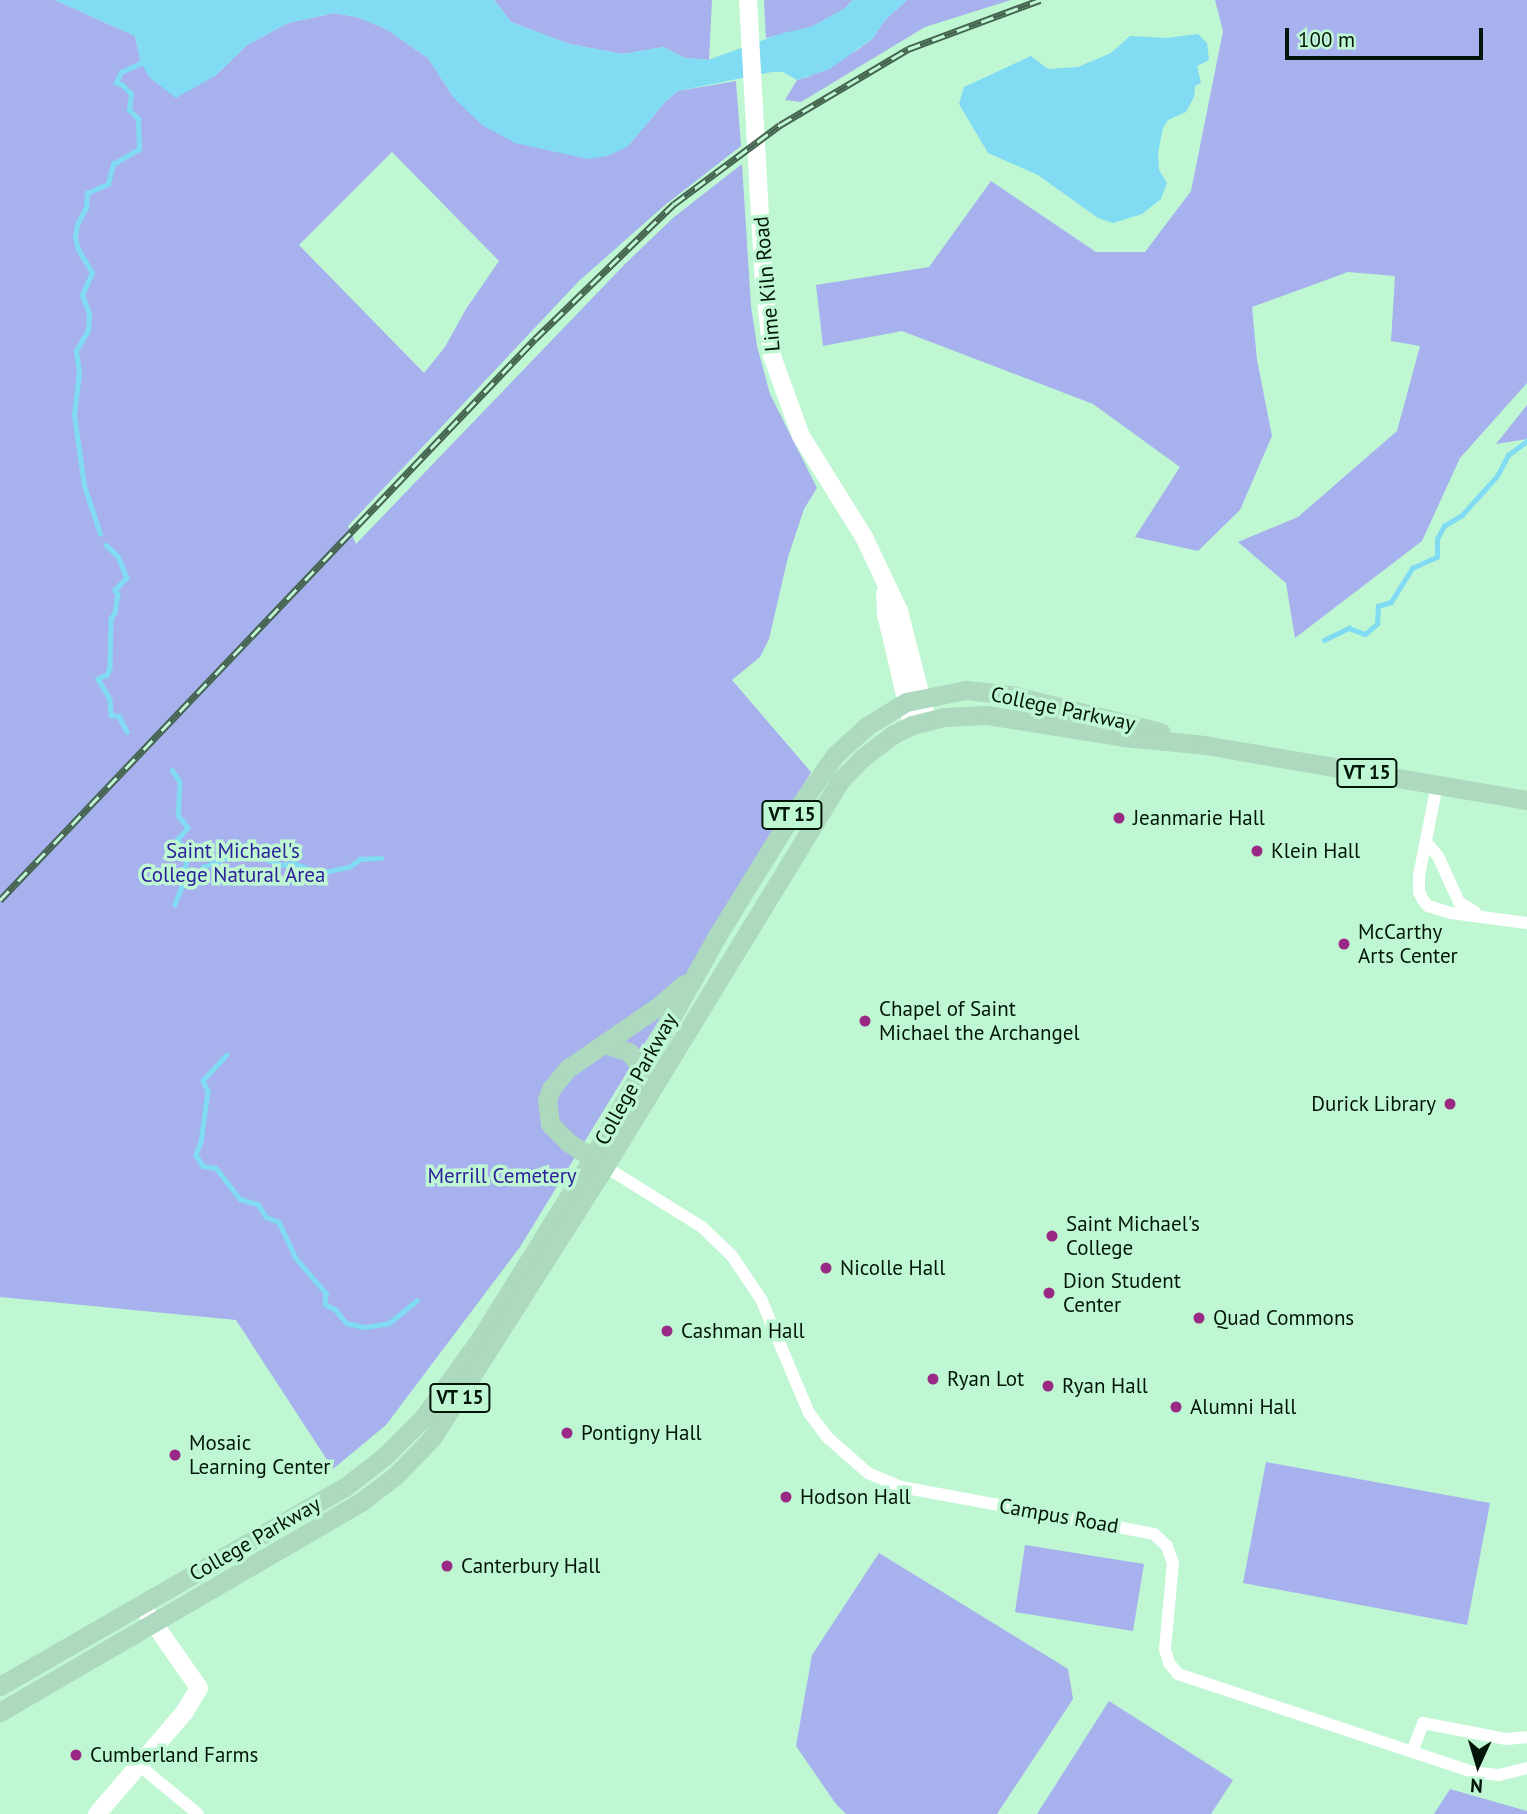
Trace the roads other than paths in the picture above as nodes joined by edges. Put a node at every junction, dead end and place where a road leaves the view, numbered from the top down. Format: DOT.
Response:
graph roads {
  1 [pos="748,0"];
  2 [pos="913,700"];
  3 [pos="920,723"];
  4 [pos="1205,745"];
  5 [pos="1437,785"];
  6 [pos="1527,800"];
  7 [pos="1427,843"];
  8 [pos="1489,916"];
  9 [pos="1527,923"];
  10 [pos="699,968"];
  11 [pos="604,1044"];
  12 [pos="642,1066"];
  13 [pos="653,1086"];
  14 [pos="598,1163"];
  15 [pos="141,1605"];
  16 [pos="153,1623"];
  17 [pos="19,1675"];
  18 [pos="0,1686"];
  19 [pos="19,1701"];
  20 [pos="0,1712"];
  21 [pos="1527,1737"];
  22 [pos="1412,1752"];
  23 [pos="140,1766"];
  24 [pos="1527,1768"];
  25 [pos="97,1814"];
  26 [pos="198,1814"];
  1 -- 2 [label="main road, Lime Kiln Road"];
  2 -- 3 [label="main road, Lime Kiln Road"];
  2 -- 4 [label="main road, College Parkway / VT 15"];
  2 -- 10 [label="main road, College Parkway / VT 15"];
  3 -- 4 [label="main road, College Parkway / VT 15"];
  3 -- 13 [label="main road, College Parkway / VT 15"];
  4 -- 5 [label="main road, College Parkway / VT 15"];
  5 -- 6 [label="main road, College Parkway / VT 15"];
  5 -- 7 [label="street"];
  7 -- 8 [label="street"];
  7 -- 8 [label="street"];
  8 -- 9 [label="street"];
  10 -- 11 [label="main road"];
  10 -- 12 [label="main road, College Parkway / VT 15"];
  11 -- 12 [label="main road"];
  11 -- 14 [label="main road"];
  12 -- 13 [label="main road"];
  12 -- 14 [label="main road, College Parkway / VT 15"];
  13 -- 14 [label="main road, College Parkway / VT 15"];
  14 -- 15 [label="main road, College Parkway / VT 15"];
  14 -- 16 [label="main road, College Parkway / VT 15"];
  14 -- 22 [label="street, Campus Road"];
  15 -- 16 [label="main road"];
  15 -- 17 [label="main road, College Parkway / VT 15"];
  16 -- 19 [label="main road, College Parkway / VT 15"];
  16 -- 23 [label="main road"];
  17 -- 18 [label="main road, College Parkway / VT 15"];
  17 -- 19 [label="main road"];
  19 -- 20 [label="main road, College Parkway / VT 15"];
  21 -- 22 [label="street"];
  22 -- 24 [label="street, Campus Road"];
  23 -- 25 [label="main road"];
  23 -- 26 [label="street"];
}
